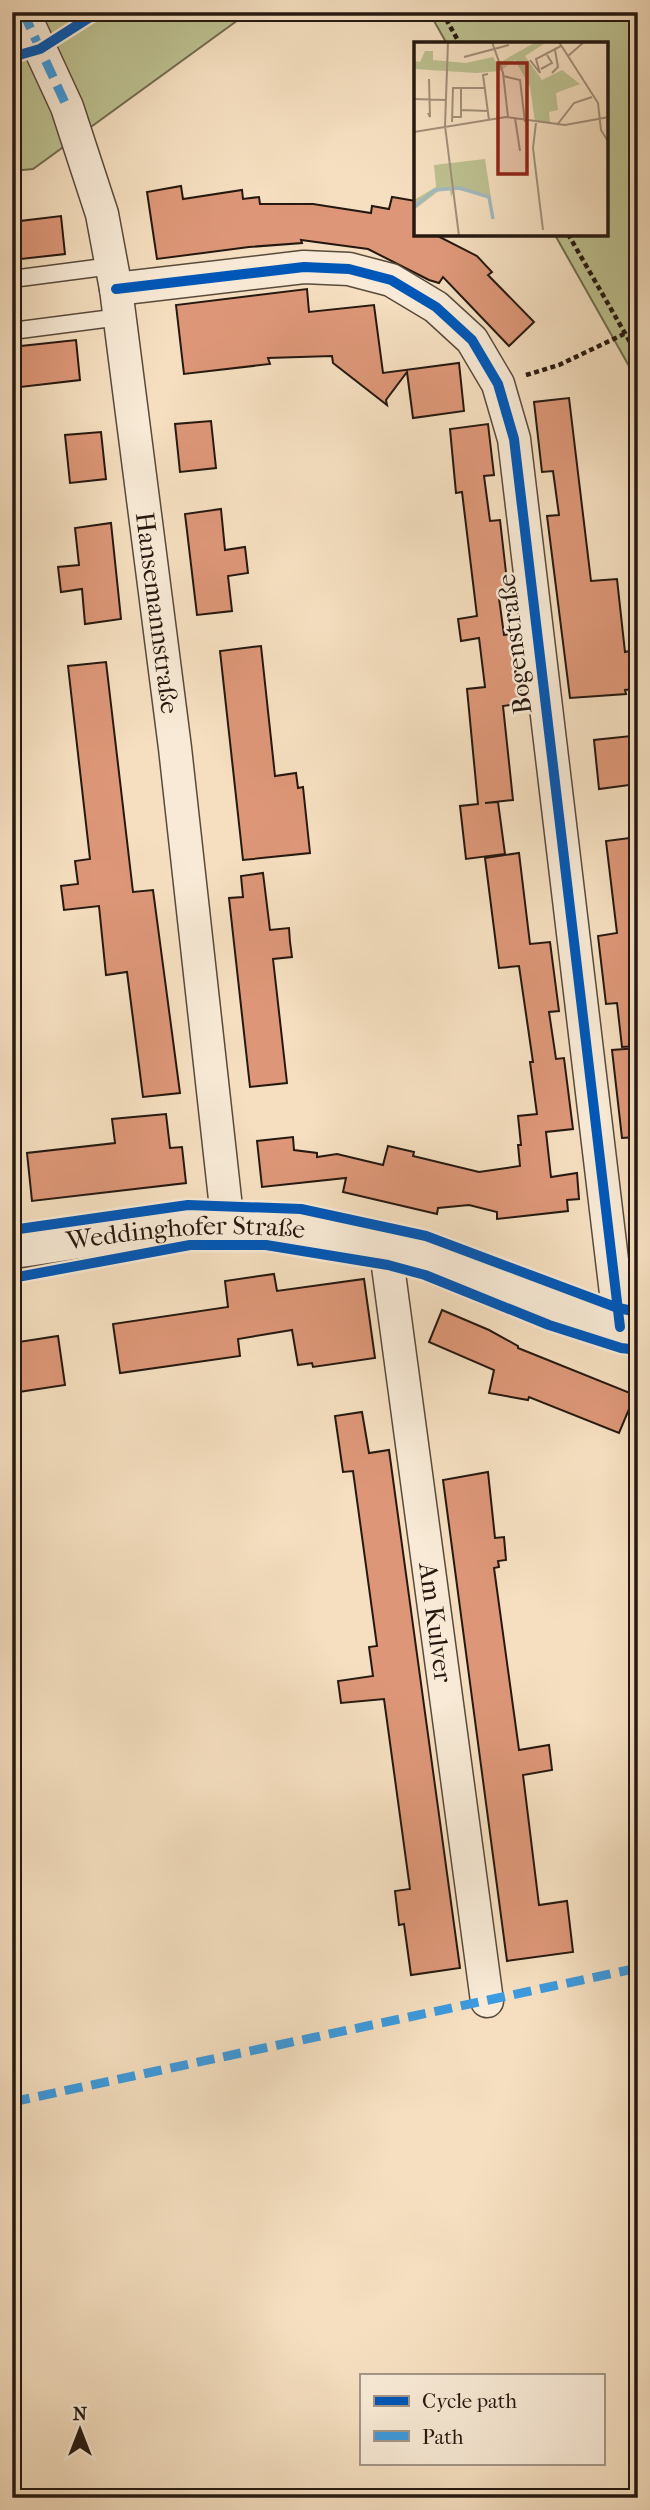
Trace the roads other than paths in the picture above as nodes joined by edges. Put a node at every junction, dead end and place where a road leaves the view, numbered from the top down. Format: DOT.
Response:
graph roads {
  1 [pos="23,12"];
  2 [pos="12,279"];
  3 [pos="116,291"];
  4 [pos="12,331"];
  5 [pos="228,1226"];
  6 [pos="385,1244"];
  7 [pos="12,1249"];
  8 [pos="629,1329"];
  9 [pos="487,2001"];
  1 -- 3 [label="street, Hansemannstraße"];
  2 -- 3 [label="lane"];
  3 -- 4 [label="lane"];
  3 -- 5 [label="street, Hansemannstraße"];
  3 -- 8 [label="street, Bogenstraße"];
  5 -- 6 [label="street, Weddinghofer Straße"];
  5 -- 7 [label="street, Weddinghofer Straße"];
  6 -- 8 [label="street, Weddinghofer Straße"];
  6 -- 9 [label="street, Am Kulver"];
}
